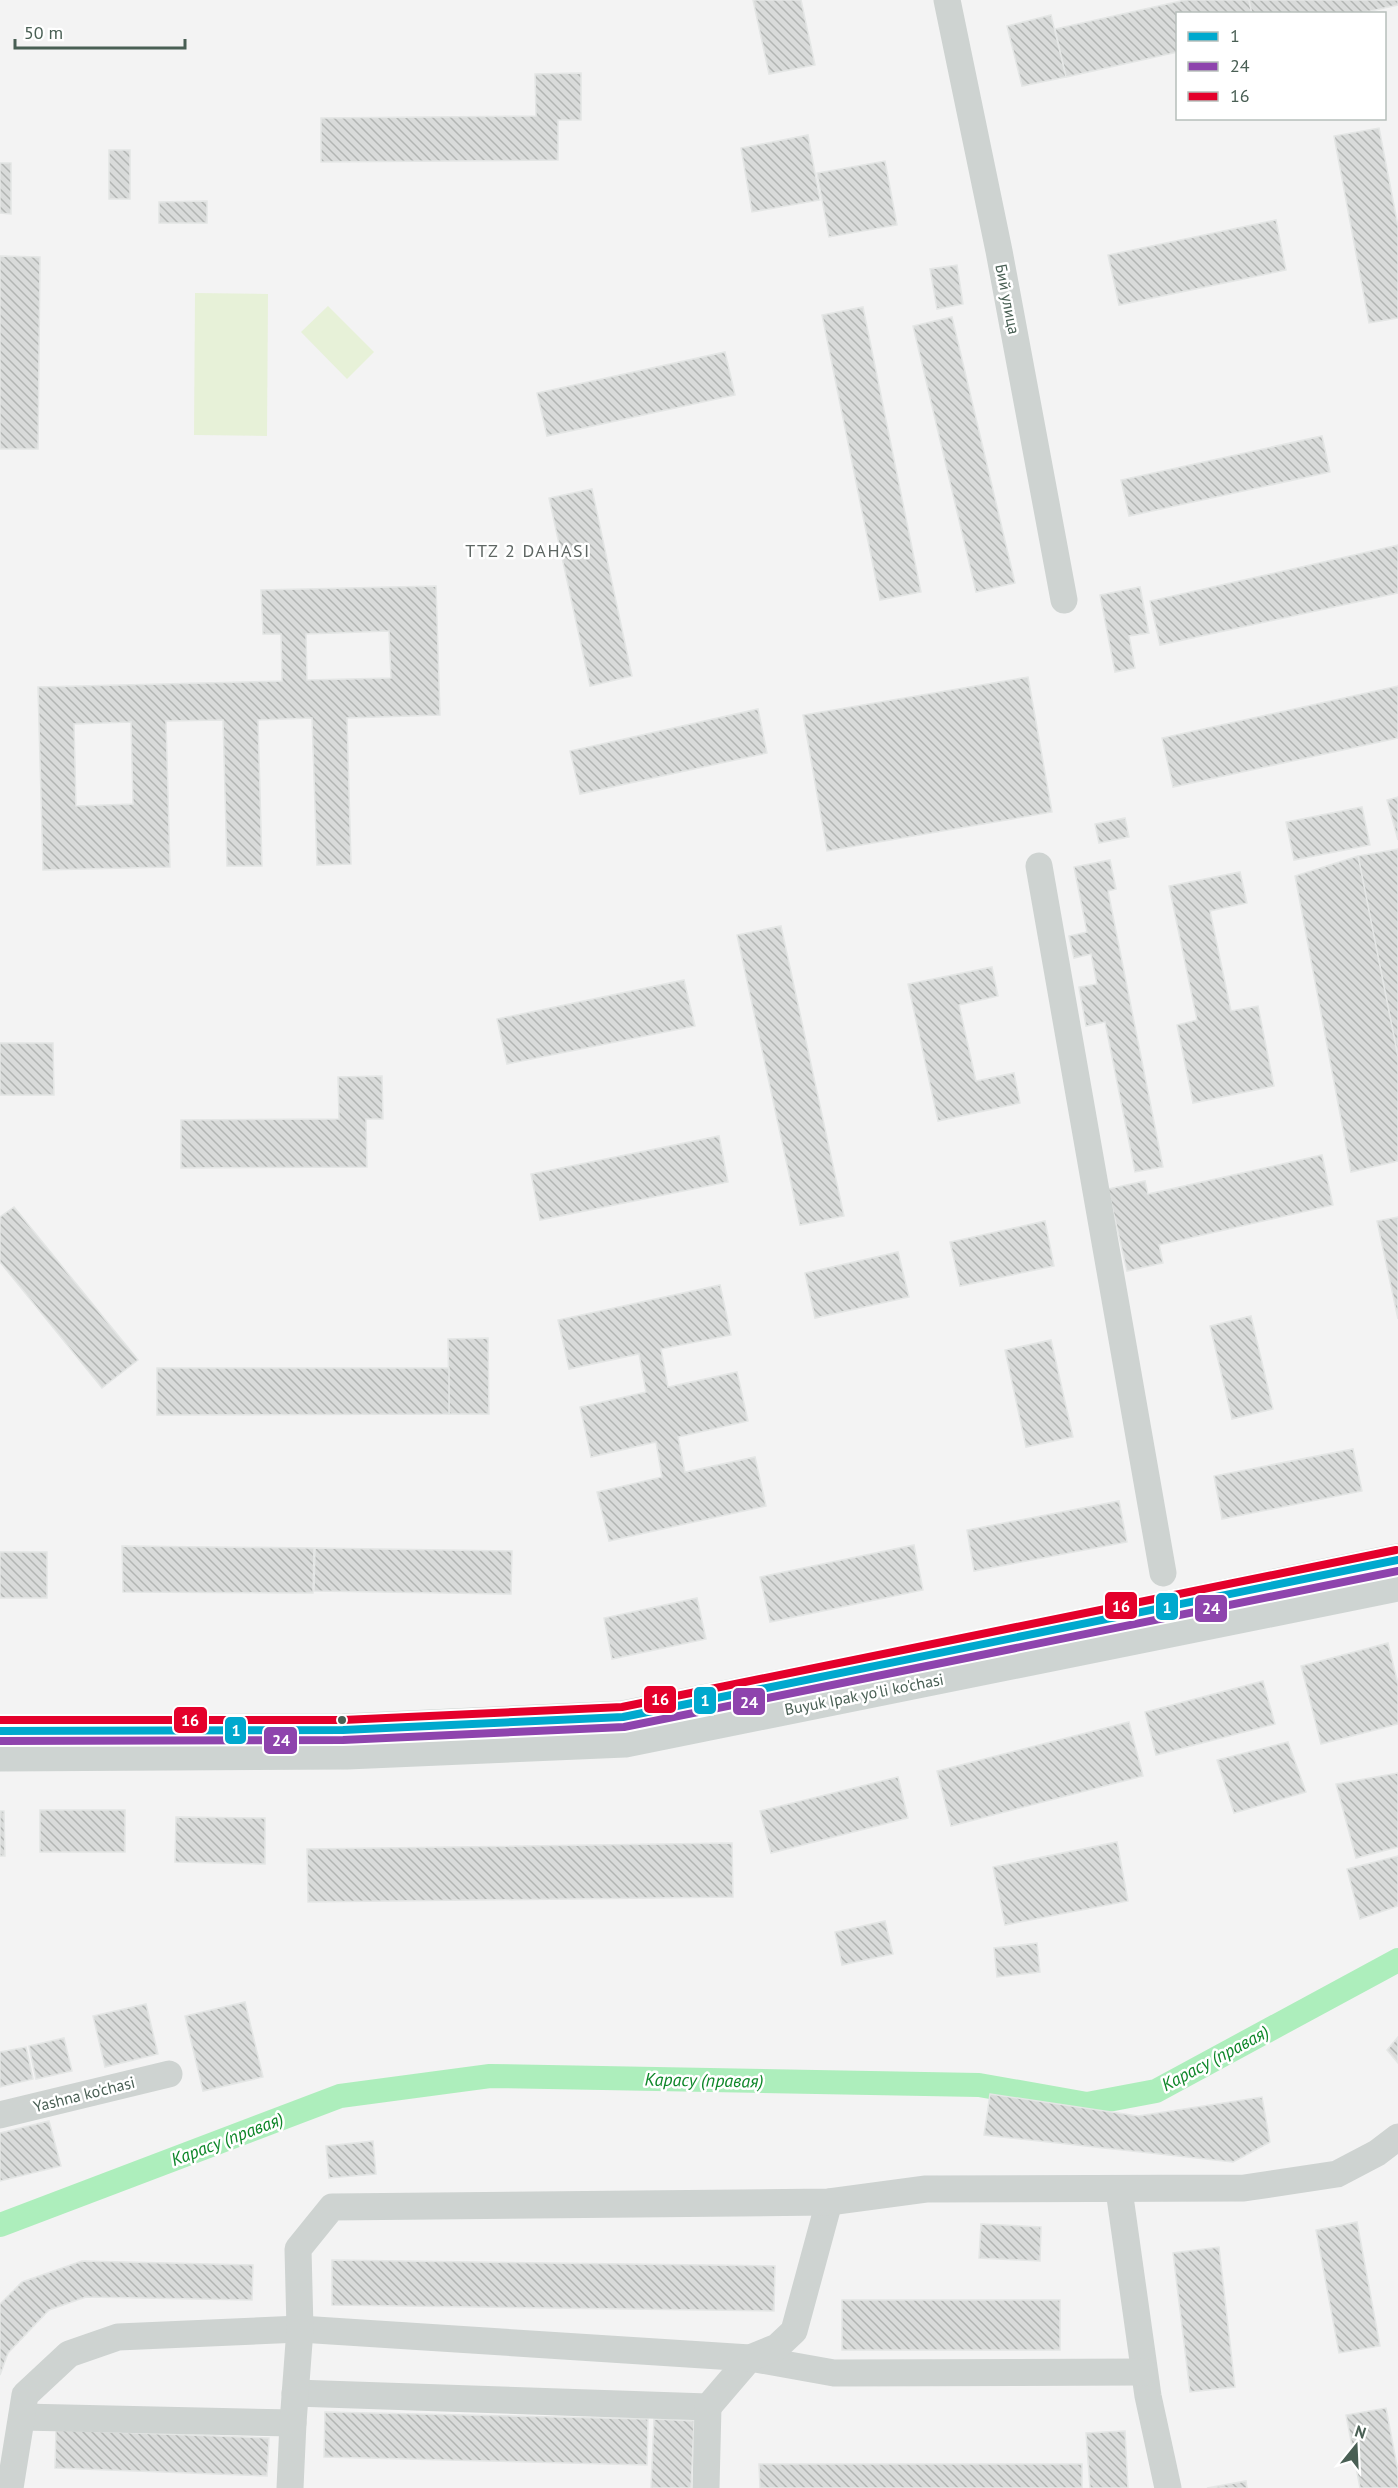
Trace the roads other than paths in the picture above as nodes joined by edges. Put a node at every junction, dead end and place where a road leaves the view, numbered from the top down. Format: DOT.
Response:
graph roads {
  1 [pos="947,0"];
  2 [pos="1064,600"];
  3 [pos="1039,866"];
  4 [pos="1398,1560"];
  5 [pos="1162,1573"];
  6 [pos="1398,1585"];
  7 [pos="0,1731"];
  8 [pos="0,1755"];
  9 [pos="169,2074"];
  10 [pos="0,2115"];
  11 [pos="1398,2137"];
  12 [pos="1119,2190"];
  13 [pos="829,2202"];
  14 [pos="300,2329"];
  15 [pos="750,2358"];
  16 [pos="1144,2372"];
  17 [pos="295,2393"];
  18 [pos="708,2407"];
  19 [pos="22,2417"];
  20 [pos="292,2423"];
  21 [pos="10,2488"];
  22 [pos="290,2488"];
  23 [pos="706,2488"];
  24 [pos="1168,2488"];
  1 -- 2 [label="street, Бий улица"];
  3 -- 5 [label="street"];
  4 -- 7 [label="main road, Buyuk Ipak yo'li ko'chasi"];
  6 -- 8 [label="main road, Buyuk Ipak yo'li ko'chasi"];
  9 -- 10 [label="street, Yashna ko'chasi"];
  11 -- 12 [label="street"];
  12 -- 13 [label="street"];
  12 -- 16 [label="street"];
  13 -- 14 [label="street"];
  13 -- 15 [label="street"];
  14 -- 15 [label="street"];
  14 -- 17 [label="street"];
  14 -- 19 [label="street"];
  15 -- 16 [label="street"];
  15 -- 18 [label="street"];
  16 -- 24 [label="street"];
  17 -- 18 [label="street"];
  17 -- 20 [label="street"];
  18 -- 23 [label="street"];
  19 -- 20 [label="street"];
  19 -- 21 [label="street"];
  20 -- 22 [label="street"];
}
